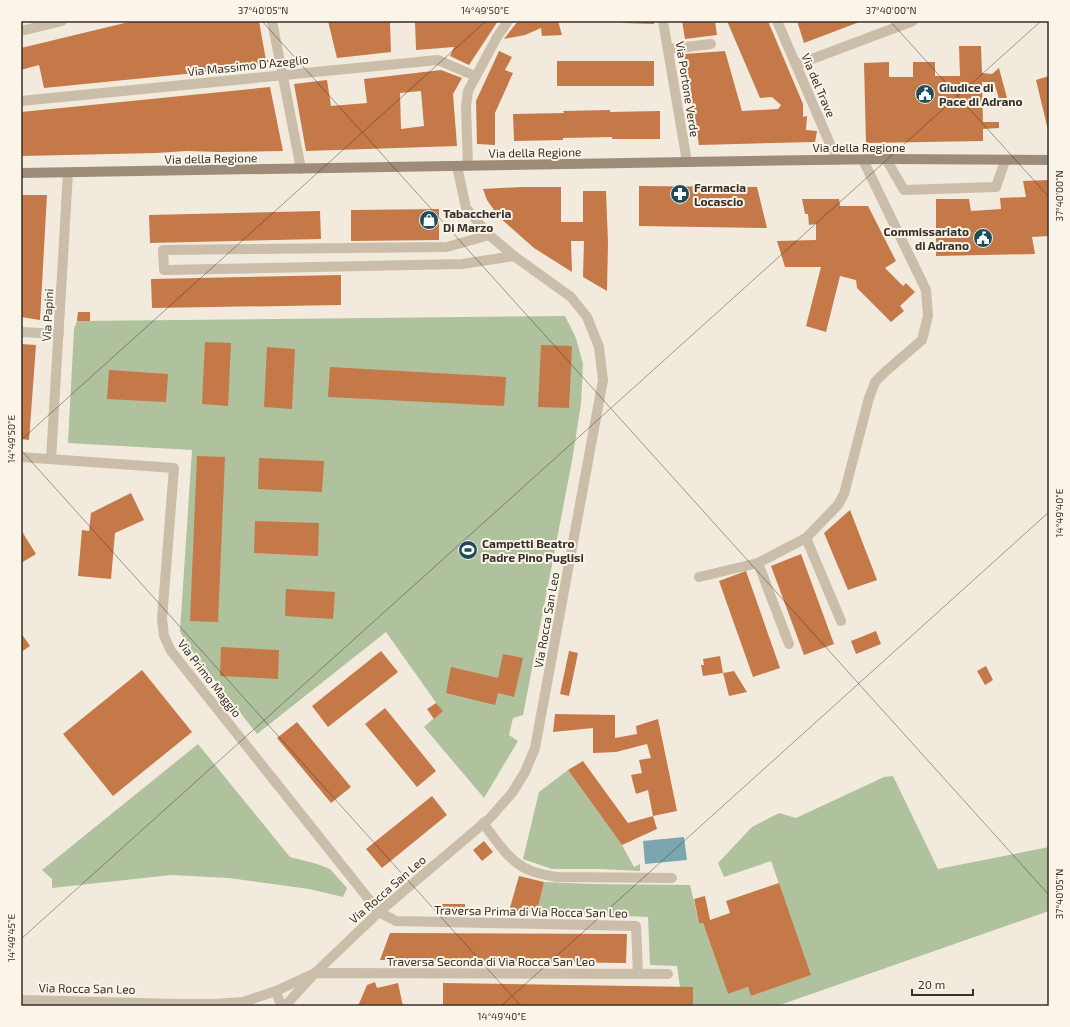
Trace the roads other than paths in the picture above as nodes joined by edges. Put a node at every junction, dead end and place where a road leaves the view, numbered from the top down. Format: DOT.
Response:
graph roads {
  1 [pos="62,21"];
  2 [pos="272,21"];
  3 [pos="508,21"];
  4 [pos="663,21"];
  5 [pos="777,21"];
  6 [pos="913,21"];
  7 [pos="48,23"];
  8 [pos="21,31"];
  9 [pos="710,44"];
  10 [pos="668,49"];
  11 [pos="796,65"];
  12 [pos="282,75"];
  13 [pos="475,76"];
  14 [pos="21,101"];
  15 [pos="886,159"];
  16 [pos="838,160"];
  17 [pos="862,160"];
  18 [pos="1049,160"];
  19 [pos="1005,161"];
  20 [pos="687,162"];
  21 [pos="457,166"];
  22 [pos="468,166"];
  23 [pos="300,169"];
  24 [pos="21,173"];
  25 [pos="68,173"];
  26 [pos="489,235"];
  27 [pos="514,256"];
  28 [pos="21,332"];
  29 [pos="59,334"];
  30 [pos="21,457"];
  31 [pos="51,459"];
  32 [pos="806,538"];
  33 [pos="758,563"];
  34 [pos="700,577"];
  35 [pos="841,621"];
  36 [pos="789,644"];
  37 [pos="483,823"];
  38 [pos="672,878"];
  39 [pos="379,912"];
  40 [pos="314,973"];
  41 [pos="638,974"];
  42 [pos="668,974"];
  43 [pos="276,991"];
  44 [pos="21,1000"];
  45 [pos="281,1006"];
  46 [pos="285,1006"];
  1 -- 7 [label="street"];
  2 -- 12 [label="street"];
  3 -- 13 [label="street"];
  4 -- 10 [label="street, Via Portone Verde"];
  5 -- 11 [label="street, Via del Trave"];
  6 -- 11 [label="street"];
  7 -- 8 [label="street"];
  9 -- 10 [label="street"];
  10 -- 20 [label="street, Via Portone Verde"];
  11 -- 16 [label="street, Via del Trave"];
  12 -- 13 [label="street, Via Massimo D'Azeglio"];
  12 -- 14 [label="street, Via Massimo D'Azeglio"];
  12 -- 23 [label="street"];
  13 -- 22 [label="street"];
  15 -- 17 [label="main road, Via della Regione"];
  15 -- 19 [label="main road, Via della Regione"];
  15 -- 19 [label="street"];
  16 -- 17 [label="main road, Via della Regione"];
  16 -- 20 [label="main road, Via della Regione"];
  17 -- 32 [label="street"];
  18 -- 19 [label="main road, Via della Regione"];
  20 -- 22 [label="main road, Via della Regione"];
  21 -- 22 [label="main road, Via della Regione"];
  21 -- 23 [label="main road, Via della Regione"];
  21 -- 26 [label="street, Via Rocca San Leo"];
  23 -- 25 [label="main road, Via della Regione"];
  24 -- 25 [label="main road, Via della Regione"];
  25 -- 29 [label="street, Via Papini"];
  26 -- 27 [label="street, Via Rocca San Leo"];
  26 -- 27 [label="street"];
  27 -- 37 [label="street, Via Rocca San Leo"];
  28 -- 29 [label="street"];
  29 -- 31 [label="street, Via Papini"];
  30 -- 31 [label="street, Via Primo Maggio"];
  31 -- 39 [label="street, Via Primo Maggio"];
  32 -- 33 [label="street"];
  32 -- 35 [label="street"];
  33 -- 34 [label="street"];
  33 -- 36 [label="street"];
  37 -- 38 [label="street"];
  37 -- 39 [label="street, Via Rocca San Leo"];
  39 -- 40 [label="street, Via Rocca San Leo"];
  39 -- 41 [label="street, Traversa Prima di Via Rocca San Leo"];
  40 -- 41 [label="street, Traversa Seconda di Via Rocca San Leo"];
  40 -- 43 [label="street, Via Rocca San Leo"];
  40 -- 46 [label="street, Via Rocca San Leo"];
  41 -- 42 [label="street, Traversa Seconda di Via Rocca San Leo"];
  43 -- 44 [label="street, Via Rocca San Leo"];
  43 -- 45 [label="street"];
}
